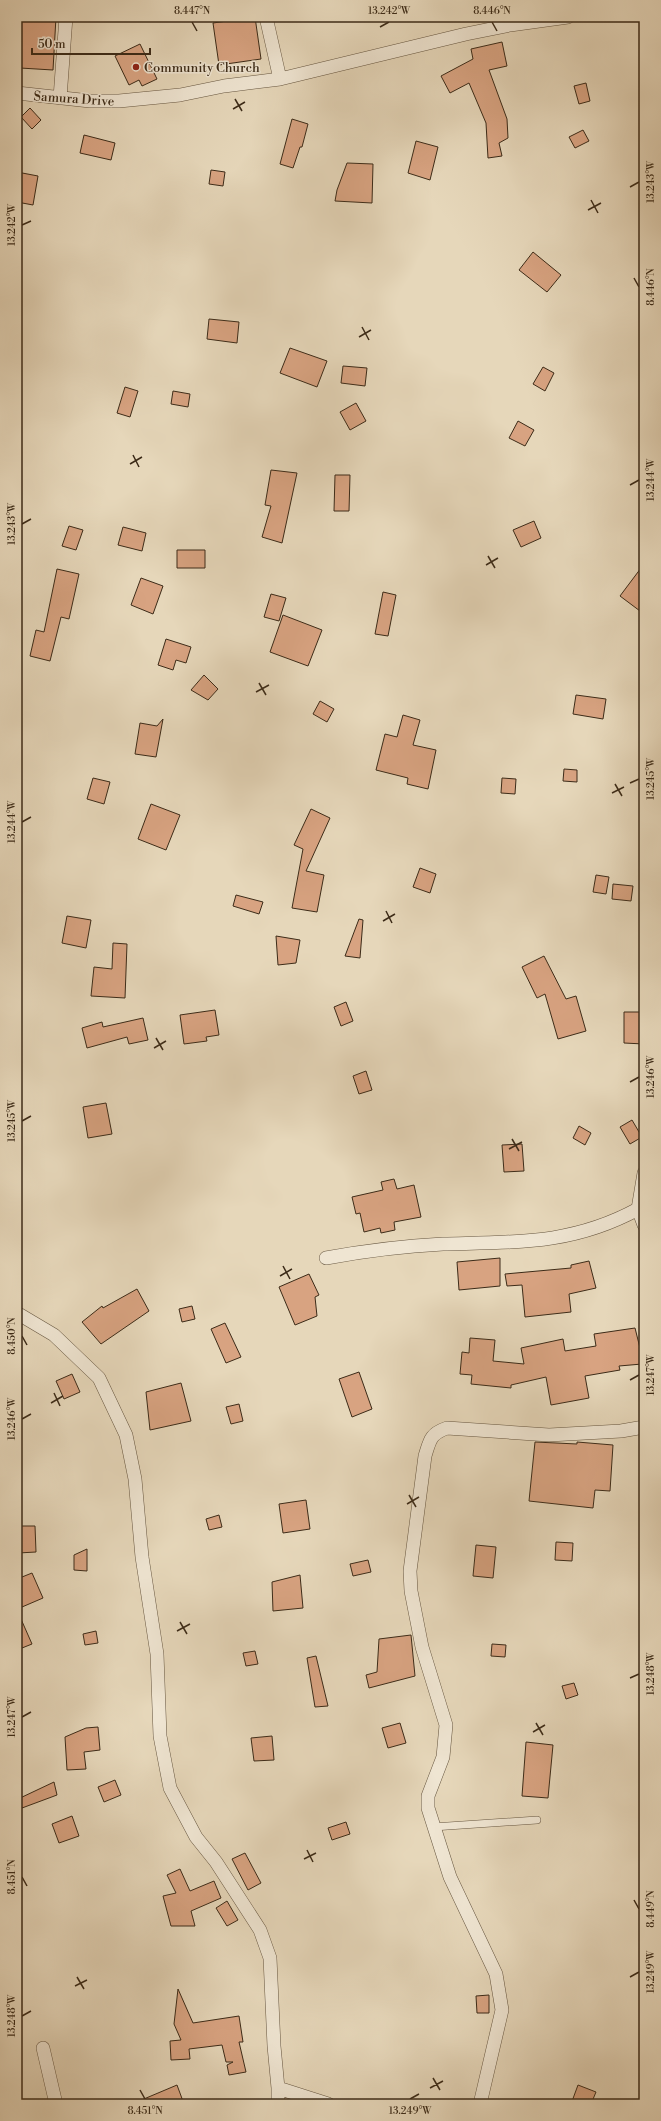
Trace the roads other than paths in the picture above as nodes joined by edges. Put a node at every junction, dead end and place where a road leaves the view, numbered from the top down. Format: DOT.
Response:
graph roads {
  1 [pos="66,17"];
  2 [pos="266,17"];
  3 [pos="568,17"];
  4 [pos="509,21"];
  5 [pos="280,79"];
  6 [pos="17,93"];
  7 [pos="60,98"];
  8 [pos="644,1173"];
  9 [pos="638,1209"];
  10 [pos="644,1225"];
  11 [pos="326,1258"];
  12 [pos="17,1313"];
  13 [pos="644,1427"];
  14 [pos="537,1820"];
  15 [pos="433,1827"];
  16 [pos="43,2048"];
  17 [pos="278,2088"];
  18 [pos="56,2104"];
  19 [pos="278,2104"];
  20 [pos="328,2104"];
  21 [pos="480,2104"];
  1 -- 7 [label="street"];
  2 -- 5 [label="street"];
  3 -- 4 [label="street, Samura Drive"];
  4 -- 5 [label="street, Samura Drive"];
  5 -- 7 [label="street, Samura Drive"];
  6 -- 7 [label="street, Samura Drive"];
  8 -- 9 [label="street"];
  9 -- 10 [label="street"];
  9 -- 11 [label="street"];
  12 -- 17 [label="street"];
  13 -- 15 [label="street"];
  14 -- 15 [label="lane"];
  15 -- 21 [label="street"];
  16 -- 18 [label="street"];
  17 -- 19 [label="street"];
  17 -- 20 [label="street"];
}
